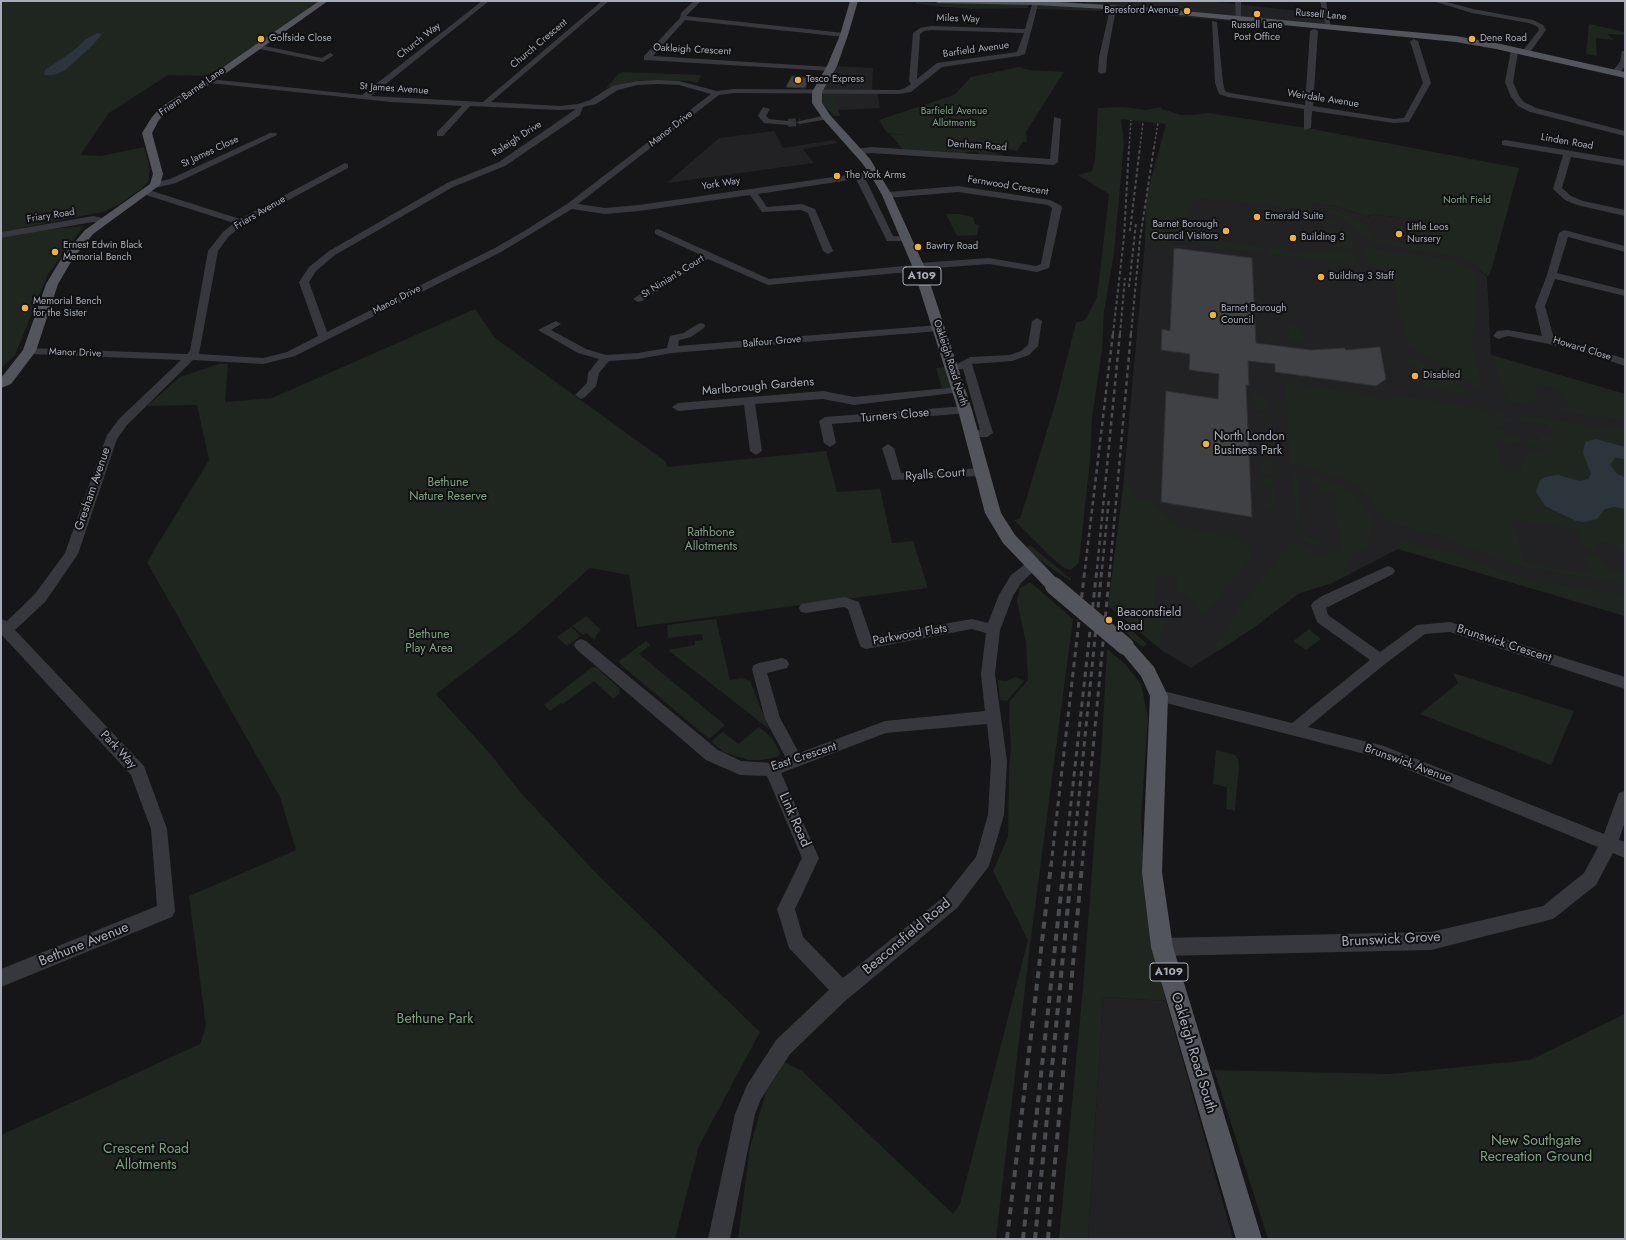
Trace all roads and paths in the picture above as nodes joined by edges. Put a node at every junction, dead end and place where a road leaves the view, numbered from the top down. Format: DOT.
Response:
graph roads {
  1 [pos="324,1"];
  2 [pos="486,1"];
  3 [pos="606,1"];
  4 [pos="698,1"];
  5 [pos="854,1"];
  6 [pos="938,1"];
  7 [pos="1238,1"];
  8 [pos="1323,1"];
  9 [pos="1436,1"];
  10 [pos="1036,2"];
  11 [pos="1113,8"];
  12 [pos="683,18"];
  13 [pos="1239,18"];
  14 [pos="1214,22"];
  15 [pos="1272,24"];
  16 [pos="1329,27"];
  17 [pos="1026,31"];
  18 [pos="1314,31"];
  19 [pos="1359,32"];
  20 [pos="844,35"];
  21 [pos="1414,41"];
  22 [pos="258,46"];
  23 [pos="1514,52"];
  24 [pos="1524,53"];
  25 [pos="1625,53"];
  26 [pos="330,55"];
  27 [pos="1625,62"];
  28 [pos="940,65"];
  29 [pos="921,67"];
  30 [pos="830,69"];
  31 [pos="1102,72"];
  32 [pos="1615,73"];
  33 [pos="1625,75"];
  34 [pos="209,80"];
  35 [pos="915,84"];
  36 [pos="817,92"];
  37 [pos="717,93"];
  38 [pos="364,97"];
  39 [pos="469,103"];
  40 [pos="485,104"];
  41 [pos="579,106"];
  42 [pos="1309,106"];
  43 [pos="766,109"];
  44 [pos="826,117"];
  45 [pos="1057,119"];
  46 [pos="800,122"];
  47 [pos="788,123"];
  48 [pos="1307,128"];
  49 [pos="440,134"];
  50 [pos="1625,134"];
  51 [pos="273,135"];
  52 [pos="1501,142"];
  53 [pos="856,152"];
  54 [pos="1568,154"];
  55 [pos="1625,163"];
  56 [pos="345,166"];
  57 [pos="875,174"];
  58 [pos="859,176"];
  59 [pos="155,185"];
  60 [pos="752,191"];
  61 [pos="146,192"];
  62 [pos="889,201"];
  63 [pos="570,206"];
  64 [pos="876,208"];
  65 [pos="1625,213"];
  66 [pos="105,221"];
  67 [pos="241,222"];
  68 [pos="658,232"];
  69 [pos="1,235"];
  70 [pos="906,239"];
  71 [pos="1625,249"];
  72 [pos="828,251"];
  73 [pos="709,254"];
  74 [pos="919,267"];
  75 [pos="1552,275"];
  76 [pos="1625,293"];
  77 [pos="638,299"];
  78 [pos="1037,321"];
  79 [pos="556,324"];
  80 [pos="700,326"];
  81 [pos="939,328"];
  82 [pos="1498,336"];
  83 [pos="324,337"];
  84 [pos="1549,341"];
  85 [pos="672,350"];
  86 [pos="29,351"];
  87 [pos="192,357"];
  88 [pos="606,358"];
  89 [pos="1625,363"];
  90 [pos="967,364"];
  91 [pos="951,366"];
  92 [pos="1,384"];
  93 [pos="958,390"];
  94 [pos="581,395"];
  95 [pos="749,402"];
  96 [pos="678,407"];
  97 [pos="965,410"];
  98 [pos="972,434"];
  99 [pos="830,444"];
  100 [pos="888,448"];
  101 [pos="756,451"];
  102 [pos="981,472"];
  103 [pos="1033,565"];
  104 [pos="1388,571"];
  105 [pos="806,608"];
  106 [pos="3,627"];
  107 [pos="993,630"];
  108 [pos="581,645"];
  109 [pos="1380,660"];
  110 [pos="782,664"];
  111 [pos="1625,683"];
  112 [pos="1159,696"];
  113 [pos="993,717"];
  114 [pos="1295,729"];
  115 [pos="796,762"];
  116 [pos="772,770"];
  117 [pos="1625,798"];
  118 [pos="1609,843"];
  119 [pos="1625,850"];
  120 [pos="166,911"];
  121 [pos="1162,947"];
  122 [pos="1,978"];
  123 [pos="842,990"];
  124 [pos="719,1239"];
  125 [pos="1249,1239"];
  1 -- 22 [label="main road, Friern Barnet Lane"];
  2 -- 38 [label="street, Church Way"];
  3 -- 40 [label="street, Church Crescent"];
  4 -- 12 [label="street"];
  5 -- 20 [label="main road"];
  6 -- 10 [label="main road, Russell Lane"];
  7 -- 13 [label="street"];
  8 -- 16 [label="street"];
  9 -- 24 [label="street"];
  10 -- 11 [label="main road, Russell Lane"];
  10 -- 17 [label="street, Barfield Avenue"];
  11 -- 13 [label="main road, Russell Lane"];
  11 -- 14 [label="main road, Russell Lane"];
  11 -- 31 [label="street"];
  12 -- 20 [label="street"];
  12 -- 30 [label="street, Oakleigh Crescent"];
  13 -- 15 [label="main road, Russell Lane"];
  14 -- 15 [label="main road, Russell Lane"];
  14 -- 42 [label="street, Weirdale Avenue"];
  15 -- 16 [label="main road, Russell Lane"];
  15 -- 18 [label="main road, Russell Lane"];
  16 -- 19 [label="main road, Russell Lane"];
  17 -- 28 [label="street, Barfield Avenue"];
  17 -- 29 [label="street, Miles Way"];
  18 -- 19 [label="main road, Russell Lane"];
  18 -- 42 [label="street"];
  19 -- 21 [label="main road, Russell Lane"];
  19 -- 24 [label="main road, Russell Lane"];
  20 -- 30 [label="main road"];
  21 -- 23 [label="main road, Russell Lane"];
  21 -- 42 [label="street, Weirdale Avenue"];
  22 -- 26 [label="street"];
  22 -- 34 [label="main road, Friern Barnet Lane"];
  23 -- 24 [label="main road, Russell Lane"];
  23 -- 50 [label="street"];
  24 -- 32 [label="main road, Russell Lane"];
  25 -- 27 [label="street"];
  27 -- 32 [label="street"];
  28 -- 29 [label="street"];
  28 -- 35 [label="street, Barfield Avenue"];
  29 -- 35 [label="street, Miles Way"];
  30 -- 36 [label="main road"];
  32 -- 33 [label="main road, Russell Lane"];
  34 -- 38 [label="street, St James Avenue"];
  34 -- 59 [label="main road, Friern Barnet Lane"];
  35 -- 36 [label="street, Barfield Avenue"];
  36 -- 37 [label="street, Raleigh Drive"];
  36 -- 44 [label="main road, Oakleigh Road North / A109"];
  37 -- 41 [label="street, Raleigh Drive"];
  37 -- 63 [label="street, Manor Drive"];
  38 -- 39 [label="street, St James Avenue"];
  39 -- 40 [label="street, St James Avenue"];
  39 -- 49 [label="street"];
  40 -- 41 [label="street, St James Avenue"];
  41 -- 83 [label="street, Raleigh Drive"];
  42 -- 48 [label="street"];
  43 -- 47 [label="street"];
  44 -- 46 [label="street"];
  44 -- 53 [label="main road, Oakleigh Road North / A109"];
  45 -- 53 [label="street, Denham Road"];
  51 -- 59 [label="street, St James Close"];
  52 -- 54 [label="street, Linden Road"];
  53 -- 57 [label="main road, Oakleigh Road North / A109"];
  54 -- 55 [label="street, Linden Road"];
  54 -- 65 [label="street"];
  56 -- 67 [label="street, Friars Avenue"];
  57 -- 58 [label="street, York Way"];
  57 -- 62 [label="main road, Oakleigh Road North / A109"];
  58 -- 60 [label="street, York Way"];
  58 -- 64 [label="street"];
  59 -- 61 [label="main road"];
  60 -- 63 [label="street, York Way"];
  60 -- 72 [label="street"];
  61 -- 66 [label="main road"];
  61 -- 67 [label="street"];
  62 -- 64 [label="street"];
  62 -- 70 [label="main road, Oakleigh Road North / A109"];
  62 -- 74 [label="street, Fernwood Crescent"];
  63 -- 83 [label="street, Manor Drive"];
  64 -- 70 [label="street"];
  66 -- 69 [label="street, Friary Road"];
  66 -- 86 [label="main road"];
  67 -- 87 [label="street, Friars Avenue"];
  68 -- 73 [label="street"];
  70 -- 74 [label="main road, Oakleigh Road North / A109"];
  71 -- 75 [label="street"];
  73 -- 74 [label="street"];
  73 -- 77 [label="street, St Ninian's Court"];
  74 -- 81 [label="main road, Oakleigh Road North / A109"];
  75 -- 76 [label="street"];
  75 -- 84 [label="street, Howard Close"];
  78 -- 90 [label="street"];
  79 -- 88 [label="street, Balfour Grove"];
  80 -- 85 [label="street"];
  81 -- 85 [label="street, Balfour Grove"];
  81 -- 91 [label="main road, Oakleigh Road North / A109"];
  82 -- 84 [label="street"];
  83 -- 87 [label="street, Manor Drive"];
  84 -- 89 [label="street, Howard Close"];
  85 -- 88 [label="street, Balfour Grove"];
  86 -- 87 [label="street, Manor Drive"];
  86 -- 92 [label="main road"];
  87 -- 106 [label="street, Gresham Avenue"];
  88 -- 94 [label="street"];
  90 -- 91 [label="street"];
  90 -- 98 [label="street"];
  91 -- 93 [label="main road, Oakleigh Road North / A109"];
  93 -- 95 [label="street, Marlborough Gardens"];
  93 -- 97 [label="main road, Oakleigh Road North / A109"];
  95 -- 96 [label="street, Marlborough Gardens"];
  95 -- 101 [label="street"];
  97 -- 98 [label="main road, Oakleigh Road North / A109"];
  97 -- 99 [label="street, Turners Close"];
  98 -- 102 [label="main road, Oakleigh Road North / A109"];
  100 -- 102 [label="street, Ryalls Court"];
  102 -- 103 [label="main road, Oakleigh Road North / A109"];
  103 -- 107 [label="street, Beaconsfield Road"];
  103 -- 112 [label="main road, Oakleigh Road North / A109, bridge"];
  104 -- 109 [label="street"];
  105 -- 107 [label="street, Parkwood Flats"];
  106 -- 120 [label="street, Park Way"];
  107 -- 113 [label="street, Beaconsfield Road"];
  108 -- 116 [label="street, East Crescent"];
  109 -- 111 [label="street, Brunswick Crescent"];
  109 -- 114 [label="street, Brunswick Crescent"];
  110 -- 115 [label="street"];
  112 -- 114 [label="street, Brunswick Avenue"];
  112 -- 121 [label="main road, Oakleigh Road South / A109"];
  113 -- 115 [label="street, East Crescent"];
  113 -- 123 [label="street, Beaconsfield Road"];
  114 -- 118 [label="street, Brunswick Avenue"];
  115 -- 116 [label="street, East Crescent"];
  116 -- 123 [label="street, Link Road"];
  117 -- 118 [label="street, Brunswick Grove"];
  118 -- 119 [label="street, Brunswick Avenue"];
  118 -- 121 [label="street, Brunswick Grove"];
  120 -- 122 [label="street, Bethune Avenue"];
  121 -- 125 [label="main road, Oakleigh Road South / A109"];
  123 -- 124 [label="street, Beaconsfield Road"];
}
